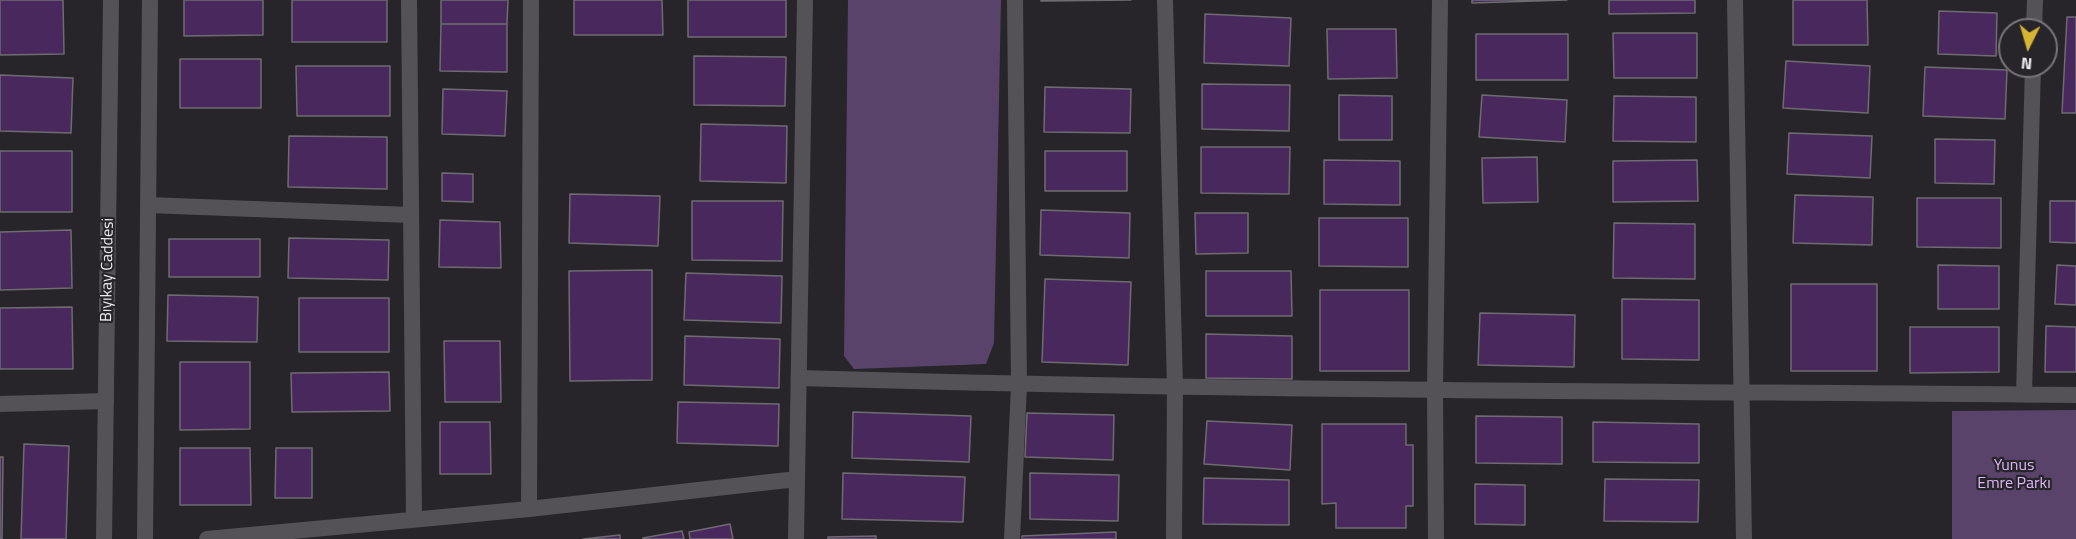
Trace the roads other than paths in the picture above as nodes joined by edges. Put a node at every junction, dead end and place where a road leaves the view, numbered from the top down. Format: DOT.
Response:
graph roads {
  1 [pos="111,0"];
  2 [pos="150,0"];
  3 [pos="409,0"];
  4 [pos="531,0"];
  5 [pos="805,0"];
  6 [pos="1016,0"];
  7 [pos="1166,0"];
  8 [pos="1440,0"];
  9 [pos="1735,0"];
  10 [pos="2035,0"];
  11 [pos="2034,18"];
  12 [pos="2033,78"];
  13 [pos="148,205"];
  14 [pos="411,215"];
  15 [pos="799,378"];
  16 [pos="1019,385"];
  17 [pos="1175,387"];
  18 [pos="1434,390"];
  19 [pos="1741,392"];
  20 [pos="2024,394"];
  21 [pos="2076,395"];
  22 [pos="106,401"];
  23 [pos="0,404"];
  24 [pos="797,479"];
  25 [pos="529,509"];
  26 [pos="414,519"];
  27 [pos="104,539"];
  28 [pos="145,539"];
  29 [pos="207,539"];
  30 [pos="796,539"];
  31 [pos="1012,539"];
  32 [pos="1174,539"];
  33 [pos="1436,539"];
  34 [pos="1744,539"];
  1 -- 22 [label="street, Bıyıkay Caddesi"];
  2 -- 13 [label="street"];
  3 -- 14 [label="street"];
  4 -- 25 [label="street"];
  5 -- 15 [label="street"];
  6 -- 16 [label="street"];
  7 -- 17 [label="street"];
  8 -- 18 [label="street"];
  9 -- 19 [label="street"];
  10 -- 11 [label="street"];
  12 -- 20 [label="street"];
  13 -- 14 [label="street"];
  13 -- 28 [label="street"];
  14 -- 26 [label="street"];
  15 -- 16 [label="street"];
  15 -- 24 [label="street"];
  16 -- 17 [label="street"];
  16 -- 31 [label="street"];
  17 -- 18 [label="street"];
  17 -- 32 [label="street"];
  18 -- 19 [label="street"];
  18 -- 33 [label="street"];
  19 -- 20 [label="street"];
  19 -- 34 [label="street"];
  20 -- 21 [label="street"];
  22 -- 23 [label="street"];
  22 -- 27 [label="street, Bıyıkay Caddesi"];
  24 -- 25 [label="street"];
  24 -- 30 [label="street"];
  25 -- 26 [label="street"];
  26 -- 29 [label="street"];
}
